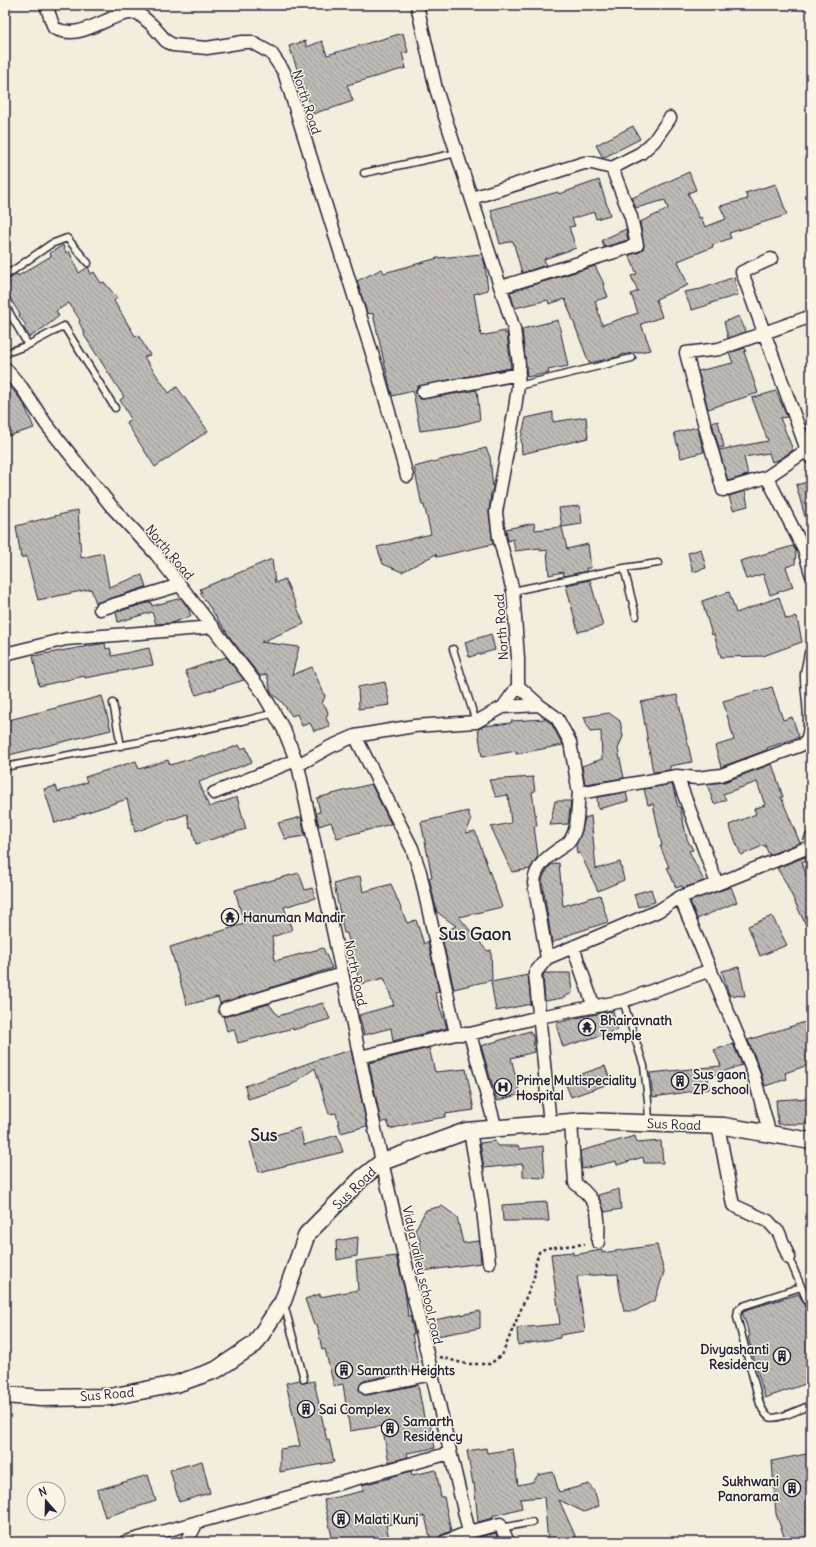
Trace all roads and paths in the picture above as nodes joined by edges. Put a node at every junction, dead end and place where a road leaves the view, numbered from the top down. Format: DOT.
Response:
graph roads {
  1 [pos="46,5"];
  2 [pos="418,5"];
  3 [pos="670,118"];
  4 [pos="457,153"];
  5 [pos="612,168"];
  6 [pos="364,173"];
  7 [pos="472,198"];
  8 [pos="771,259"];
  9 [pos="88,263"];
  10 [pos="5,276"];
  11 [pos="501,287"];
  12 [pos="5,305"];
  13 [pos="810,320"];
  14 [pos="765,333"];
  15 [pos="28,345"];
  16 [pos="5,355"];
  17 [pos="632,358"];
  18 [pos="5,368"];
  19 [pos="519,374"];
  20 [pos="518,386"];
  21 [pos="423,392"];
  22 [pos="115,408"];
  23 [pos="810,452"];
  24 [pos="406,476"];
  25 [pos="767,477"];
  26 [pos="658,563"];
  27 [pos="624,568"];
  28 [pos="811,573"];
  29 [pos="180,585"];
  30 [pos="513,591"];
  31 [pos="100,609"];
  32 [pos="636,616"];
  33 [pos="213,627"];
  34 [pos="453,649"];
  35 [pos="811,653"];
  36 [pos="5,654"];
  37 [pos="518,686"];
  38 [pos="113,703"];
  39 [pos="539,705"];
  40 [pos="503,707"];
  41 [pos="275,714"];
  42 [pos="811,721"];
  43 [pos="476,722"];
  44 [pos="355,736"];
  45 [pos="121,746"];
  46 [pos="297,763"];
  47 [pos="5,767"];
  48 [pos="677,776"];
  49 [pos="579,793"];
  50 [pos="214,794"];
  51 [pos="811,840"];
  52 [pos="717,884"];
  53 [pos="680,897"];
  54 [pos="573,947"];
  55 [pos="547,958"];
  56 [pos="711,970"];
  57 [pos="342,974"];
  58 [pos="623,1001"];
  59 [pos="594,1006"];
  60 [pos="225,1009"];
  61 [pos="540,1017"];
  62 [pos="456,1034"];
  63 [pos="470,1034"];
  64 [pos="360,1057"];
  65 [pos="571,1122"];
  66 [pos="649,1123"];
  67 [pos="550,1124"];
  68 [pos="718,1126"];
  69 [pos="496,1128"];
  70 [pos="470,1131"];
  71 [pos="770,1134"];
  72 [pos="811,1141"];
  73 [pos="382,1162"];
  74 [pos="598,1242"];
  75 [pos="789,1258"];
  76 [pos="489,1263"];
  77 [pos="801,1287"];
  78 [pos="283,1301"];
  79 [pos="811,1310"];
  80 [pos="427,1354"];
  81 [pos="432,1374"];
  82 [pos="304,1379"];
  83 [pos="366,1388"];
  84 [pos="5,1395"];
  85 [pos="811,1405"];
  86 [pos="450,1453"];
  87 [pos="197,1522"];
  88 [pos="532,1522"];
  89 [pos="502,1528"];
  90 [pos="469,1532"];
  91 [pos="125,1542"];
  92 [pos="187,1542"];
  93 [pos="444,1542"];
  94 [pos="508,1542"];
  1 -- 24 [label="street, North Road"];
  2 -- 4 [label="street, North Road"];
  3 -- 5 [label="street"];
  4 -- 6 [label="lane"];
  4 -- 7 [label="street, North Road"];
  5 -- 7 [label="street"];
  5 -- 11 [label="street"];
  7 -- 11 [label="street, North Road"];
  8 -- 14 [label="street"];
  9 -- 10 [label="lane"];
  11 -- 19 [label="street, North Road"];
  12 -- 15 [label="lane"];
  13 -- 14 [label="street"];
  14 -- 23 [label="street"];
  14 -- 25 [label="street"];
  15 -- 16 [label="lane"];
  15 -- 22 [label="lane"];
  17 -- 20 [label="lane"];
  18 -- 29 [label="street, North Road"];
  19 -- 20 [label="street, North Road"];
  19 -- 21 [label="street"];
  20 -- 30 [label="street, North Road"];
  23 -- 25 [label="street"];
  25 -- 28 [label="street"];
  26 -- 27 [label="lane"];
  27 -- 30 [label="lane"];
  27 -- 32 [label="lane"];
  29 -- 31 [label="street"];
  29 -- 33 [label="street, North Road"];
  30 -- 37 [label="street, North Road"];
  33 -- 36 [label="street"];
  33 -- 41 [label="street, North Road"];
  34 -- 43 [label="lane"];
  35 -- 42 [label="street"];
  37 -- 39 [label="street"];
  37 -- 40 [label="street"];
  38 -- 45 [label="lane"];
  39 -- 40 [label="street"];
  39 -- 49 [label="street"];
  40 -- 43 [label="street"];
  41 -- 45 [label="lane"];
  41 -- 46 [label="street, North Road"];
  42 -- 48 [label="street"];
  43 -- 44 [label="street"];
  44 -- 46 [label="street"];
  44 -- 62 [label="street"];
  45 -- 47 [label="lane"];
  46 -- 50 [label="street"];
  46 -- 57 [label="street, North Road"];
  48 -- 49 [label="street"];
  48 -- 52 [label="street"];
  49 -- 55 [label="street"];
  51 -- 52 [label="street"];
  52 -- 53 [label="street"];
  53 -- 54 [label="street"];
  53 -- 56 [label="street"];
  54 -- 55 [label="street"];
  54 -- 59 [label="street"];
  55 -- 61 [label="street"];
  56 -- 58 [label="street"];
  56 -- 71 [label="street"];
  57 -- 60 [label="street"];
  57 -- 64 [label="street, North Road"];
  58 -- 59 [label="street"];
  58 -- 66 [label="lane"];
  59 -- 61 [label="street"];
  61 -- 63 [label="street"];
  61 -- 67 [label="street"];
  62 -- 63 [label="street"];
  62 -- 64 [label="street"];
  63 -- 69 [label="street"];
  64 -- 73 [label="street, North Road"];
  65 -- 66 [label="main road, Sus Road"];
  65 -- 67 [label="main road, Sus Road"];
  65 -- 74 [label="street"];
  66 -- 68 [label="main road, Sus Road"];
  67 -- 69 [label="main road, Sus Road"];
  68 -- 71 [label="main road, Sus Road"];
  68 -- 75 [label="street"];
  69 -- 70 [label="main road, Sus Road"];
  70 -- 73 [label="main road, Sus Road"];
  70 -- 76 [label="street"];
  71 -- 72 [label="main road, Sus Road"];
  73 -- 78 [label="main road, Sus Road"];
  73 -- 80 [label="street, Vidya valley school road"];
  74 -- 80 [label="path"];
  75 -- 77 [label="lane"];
  77 -- 79 [label="lane"];
  77 -- 85 [label="lane"];
  78 -- 82 [label="lane"];
  78 -- 84 [label="main road, Sus Road"];
  80 -- 81 [label="street, Vidya valley school road"];
  81 -- 83 [label="street"];
  81 -- 86 [label="street, Vidya valley school road"];
  86 -- 87 [label="street"];
  86 -- 90 [label="street, Vidya valley school road"];
  87 -- 91 [label="street"];
  87 -- 92 [label="street"];
  88 -- 89 [label="lane"];
  89 -- 90 [label="street"];
  89 -- 94 [label="street"];
  90 -- 93 [label="street"];
}
